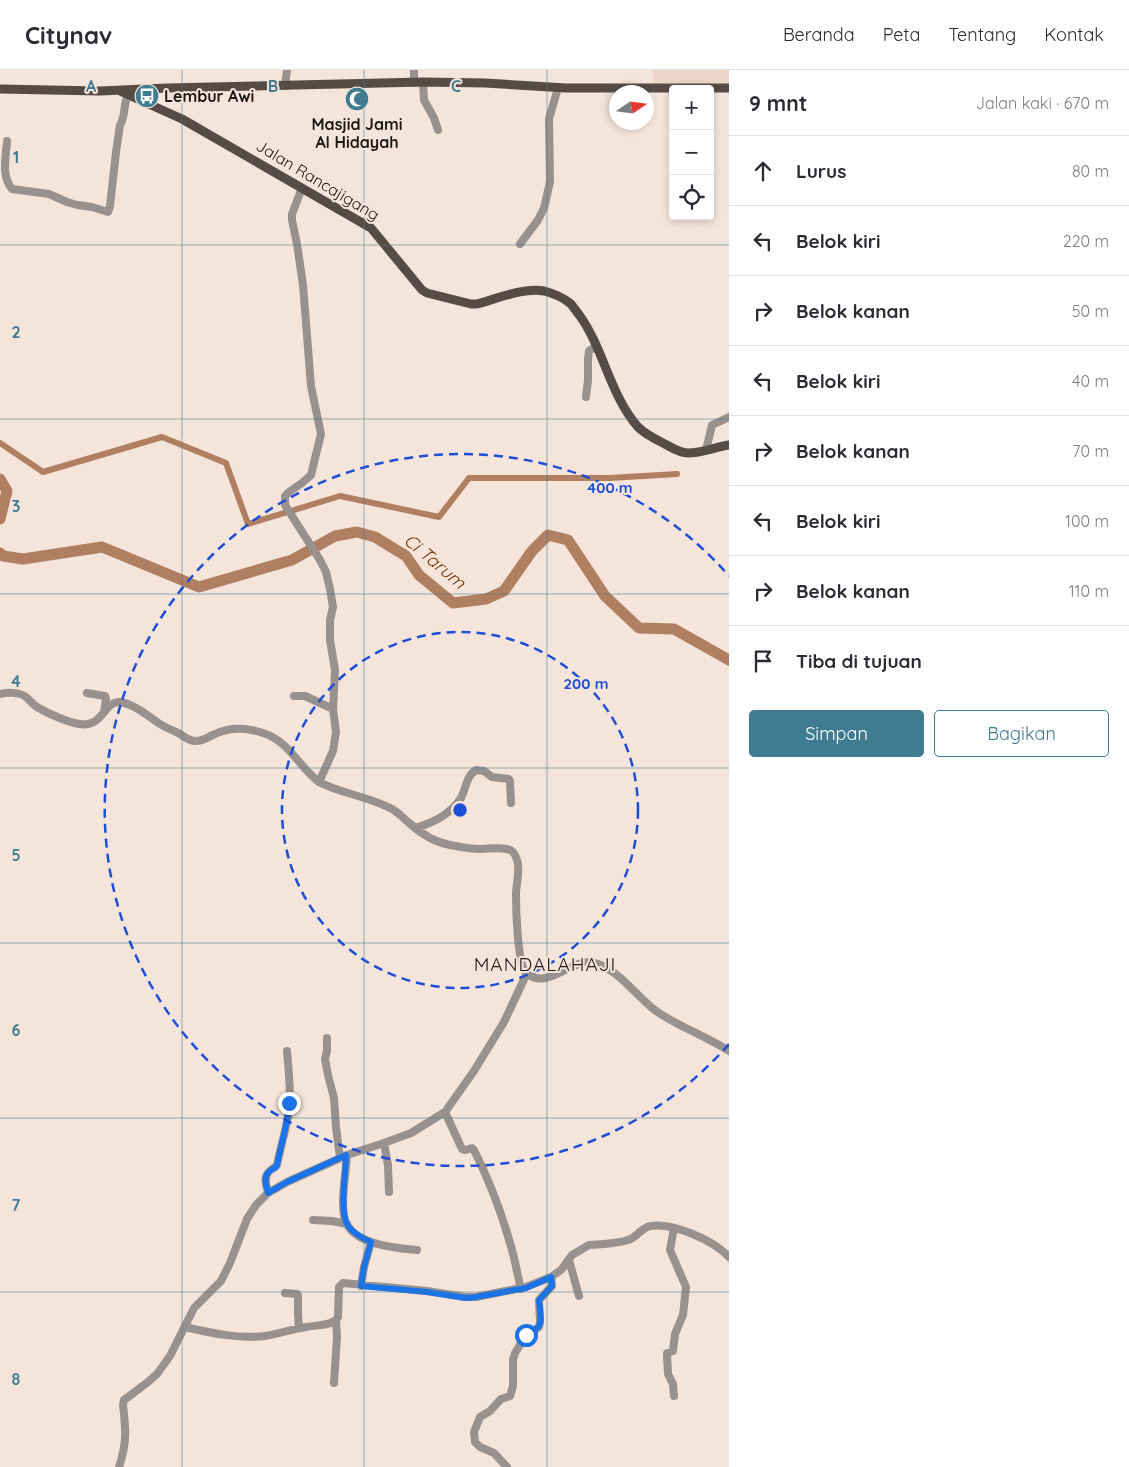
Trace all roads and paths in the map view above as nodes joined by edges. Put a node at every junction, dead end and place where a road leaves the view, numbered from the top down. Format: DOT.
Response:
graph roads {
  1 [pos="287,70"];
  2 [pos="414,70"];
  3 [pos="418,83"];
  4 [pos="285,86"];
  5 [pos="558,88"];
  6 [pos="729,88"];
  7 [pos="0,89"];
  8 [pos="124,92"];
  9 [pos="438,130"];
  10 [pos="7,141"];
  11 [pos="302,188"];
  12 [pos="520,244"];
  13 [pos="596,346"];
  14 [pos="586,397"];
  15 [pos="729,417"];
  16 [pos="729,445"];
  17 [pos="706,450"];
  18 [pos="87,693"];
  19 [pos="0,694"];
  20 [pos="294,696"];
  21 [pos="333,709"];
  22 [pos="104,712"];
  23 [pos="319,782"];
  24 [pos="511,803"];
  25 [pos="415,828"];
  26 [pos="526,973"];
  27 [pos="327,1038"];
  28 [pos="287,1051"];
  29 [pos="729,1051"];
  30 [pos="445,1112"];
  31 [pos="384,1143"];
  32 [pos="343,1156"];
  33 [pos="389,1192"];
  34 [pos="268,1193"];
  35 [pos="312,1220"];
  36 [pos="347,1224"];
  37 [pos="674,1228"];
  38 [pos="371,1242"];
  39 [pos="726,1247"];
  40 [pos="417,1250"];
  41 [pos="729,1257"];
  42 [pos="568,1260"];
  43 [pos="551,1277"];
  44 [pos="361,1286"];
  45 [pos="521,1288"];
  46 [pos="285,1293"];
  47 [pos="579,1296"];
  48 [pos="336,1321"];
  49 [pos="185,1327"];
  50 [pos="300,1328"];
  51 [pos="334,1383"];
  52 [pos="674,1396"];
  53 [pos="119,1467"];
  54 [pos="507,1467"];
  1 -- 4 [label="street"];
  2 -- 3 [label="street"];
  3 -- 4 [label="main road"];
  3 -- 5 [label="main road"];
  3 -- 9 [label="street"];
  4 -- 8 [label="main road"];
  5 -- 6 [label="main road"];
  5 -- 12 [label="street"];
  7 -- 8 [label="main road"];
  8 -- 10 [label="street"];
  8 -- 11 [label="main road, Jalan Rancajigang"];
  11 -- 13 [label="main road, Jalan Rancajigang"];
  11 -- 21 [label="street"];
  13 -- 14 [label="street"];
  13 -- 17 [label="main road, Jalan Rancajigang"];
  15 -- 17 [label="street"];
  16 -- 17 [label="main road, Jalan Rancajigang"];
  18 -- 22 [label="street"];
  19 -- 22 [label="street"];
  20 -- 21 [label="street"];
  21 -- 23 [label="street"];
  22 -- 23 [label="street"];
  23 -- 25 [label="street"];
  24 -- 25 [label="street"];
  25 -- 26 [label="street"];
  26 -- 29 [label="street"];
  26 -- 30 [label="street"];
  27 -- 32 [label="street"];
  28 -- 34 [label="street"];
  30 -- 31 [label="street"];
  30 -- 45 [label="street"];
  31 -- 32 [label="street"];
  31 -- 33 [label="street"];
  32 -- 34 [label="street"];
  32 -- 36 [label="street"];
  34 -- 49 [label="street"];
  35 -- 36 [label="street"];
  36 -- 38 [label="street"];
  37 -- 39 [label="street"];
  37 -- 42 [label="street"];
  37 -- 52 [label="street"];
  38 -- 40 [label="street"];
  38 -- 44 [label="street"];
  39 -- 41 [label="street"];
  42 -- 43 [label="street"];
  42 -- 47 [label="street"];
  43 -- 45 [label="street"];
  43 -- 54 [label="street"];
  44 -- 45 [label="street"];
  44 -- 48 [label="street"];
  46 -- 50 [label="street"];
  48 -- 50 [label="street"];
  48 -- 51 [label="street"];
  49 -- 50 [label="street"];
  49 -- 53 [label="street"];
}
